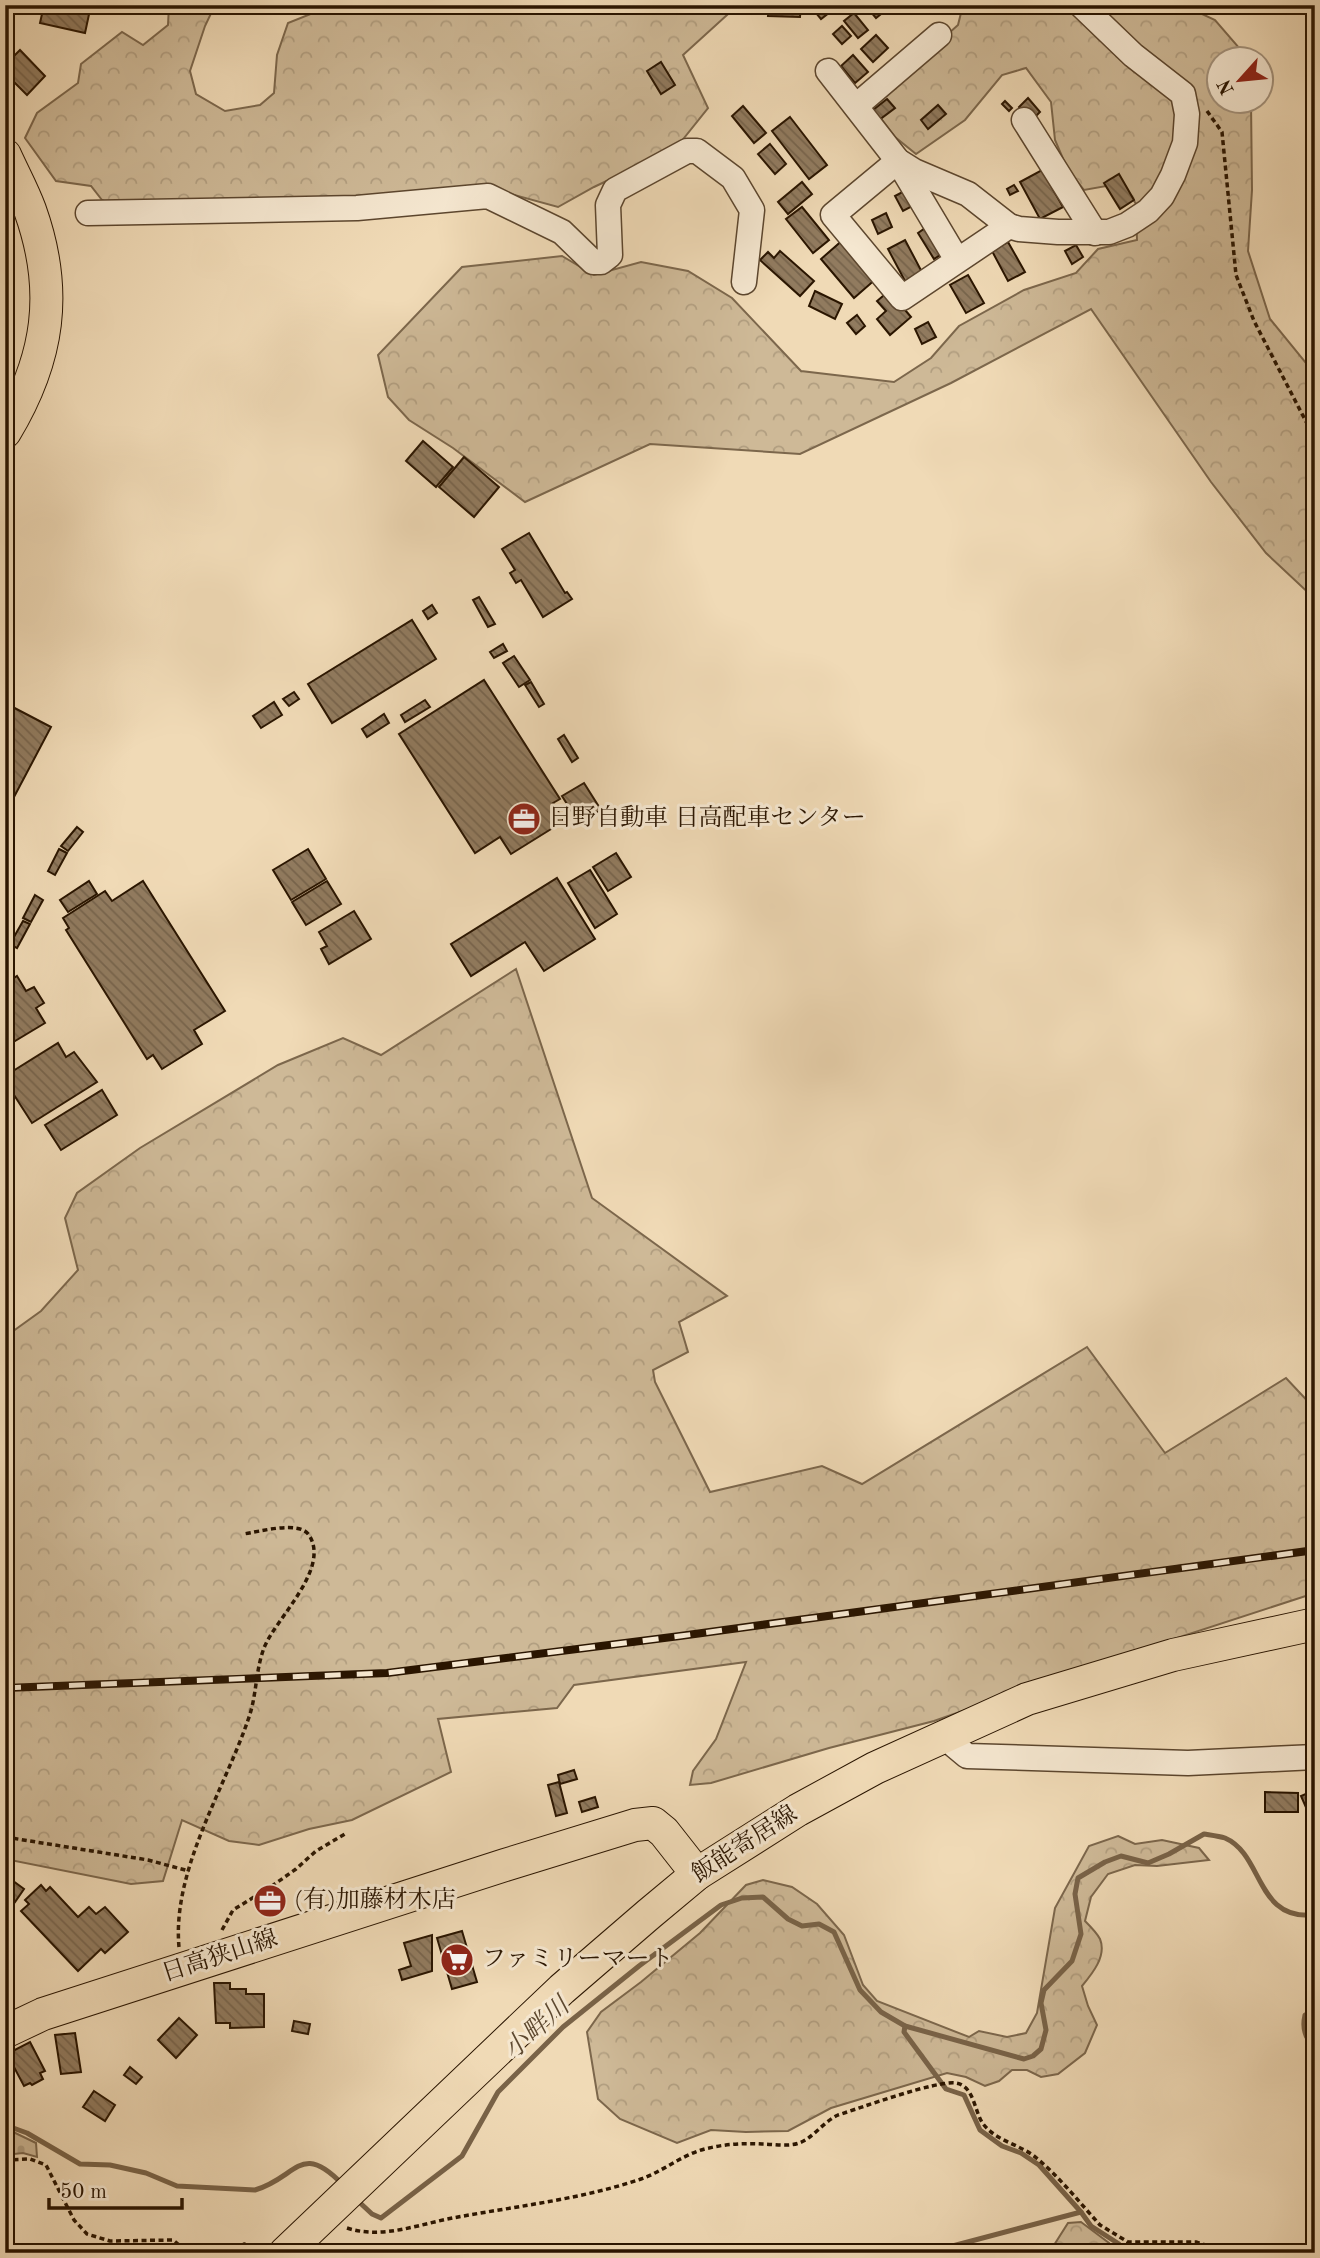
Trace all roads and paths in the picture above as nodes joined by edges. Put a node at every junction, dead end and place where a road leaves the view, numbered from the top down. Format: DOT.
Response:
graph roads {
  1 [pos="1082,5"];
  2 [pos="939,35"];
  3 [pos="828,71"];
  4 [pos="1183,94"];
  5 [pos="856,106"];
  6 [pos="1024,120"];
  7 [pos="5,155"];
  8 [pos="898,161"];
  9 [pos="958,190"];
  10 [pos="927,211"];
  11 [pos="88,213"];
  12 [pos="1009,226"];
  13 [pos="1095,233"];
  14 [pos="957,260"];
  15 [pos="744,282"];
  16 [pos="5,432"];
  17 [pos="1315,439"];
  18 [pos="243,1534"];
  19 [pos="1315,1624"];
  20 [pos="948,1733"];
  21 [pos="1315,1757"];
  22 [pos="345,1834"];
  23 [pos="5,1837"];
  24 [pos="189,1871"];
  25 [pos="697,1874"];
  26 [pos="220,1957"];
  27 [pos="181,1970"];
  28 [pos="5,2032"];
  29 [pos="5,2160"];
  30 [pos="341,2200"];
  31 [pos="1128,2242"];
  32 [pos="189,2253"];
  33 [pos="236,2253"];
  34 [pos="256,2253"];
  35 [pos="285,2253"];
  36 [pos="1126,2253"];
  37 [pos="1230,2253"];
  1 -- 4 [label="street"];
  2 -- 5 [label="street"];
  3 -- 5 [label="street"];
  4 -- 13 [label="street"];
  4 -- 17 [label="path"];
  5 -- 8 [label="street"];
  6 -- 13 [label="street"];
  7 -- 16 [label="main road"];
  8 -- 9 [label="street"];
  8 -- 10 [label="street"];
  8 -- 14 [label="street"];
  9 -- 10 [label="street"];
  9 -- 12 [label="street"];
  10 -- 14 [label="street"];
  11 -- 15 [label="street"];
  12 -- 13 [label="street"];
  12 -- 14 [label="street"];
  18 -- 24 [label="path"];
  19 -- 20 [label="main road, 飯能寄居線"];
  20 -- 21 [label="street"];
  20 -- 25 [label="main road, 飯能寄居線"];
  22 -- 26 [label="path"];
  23 -- 24 [label="path"];
  24 -- 27 [label="path"];
  25 -- 26 [label="main road, 日高狭山線"];
  25 -- 30 [label="main road, 飯能寄居線"];
  26 -- 27 [label="main road, 日高狭山線"];
  27 -- 28 [label="main road, 日高狭山線"];
  29 -- 32 [label="path"];
  30 -- 31 [label="path"];
  30 -- 35 [label="main road, 飯能寄居線"];
  31 -- 36 [label="path"];
  31 -- 37 [label="path"];
  33 -- 34 [label="path"];
}
